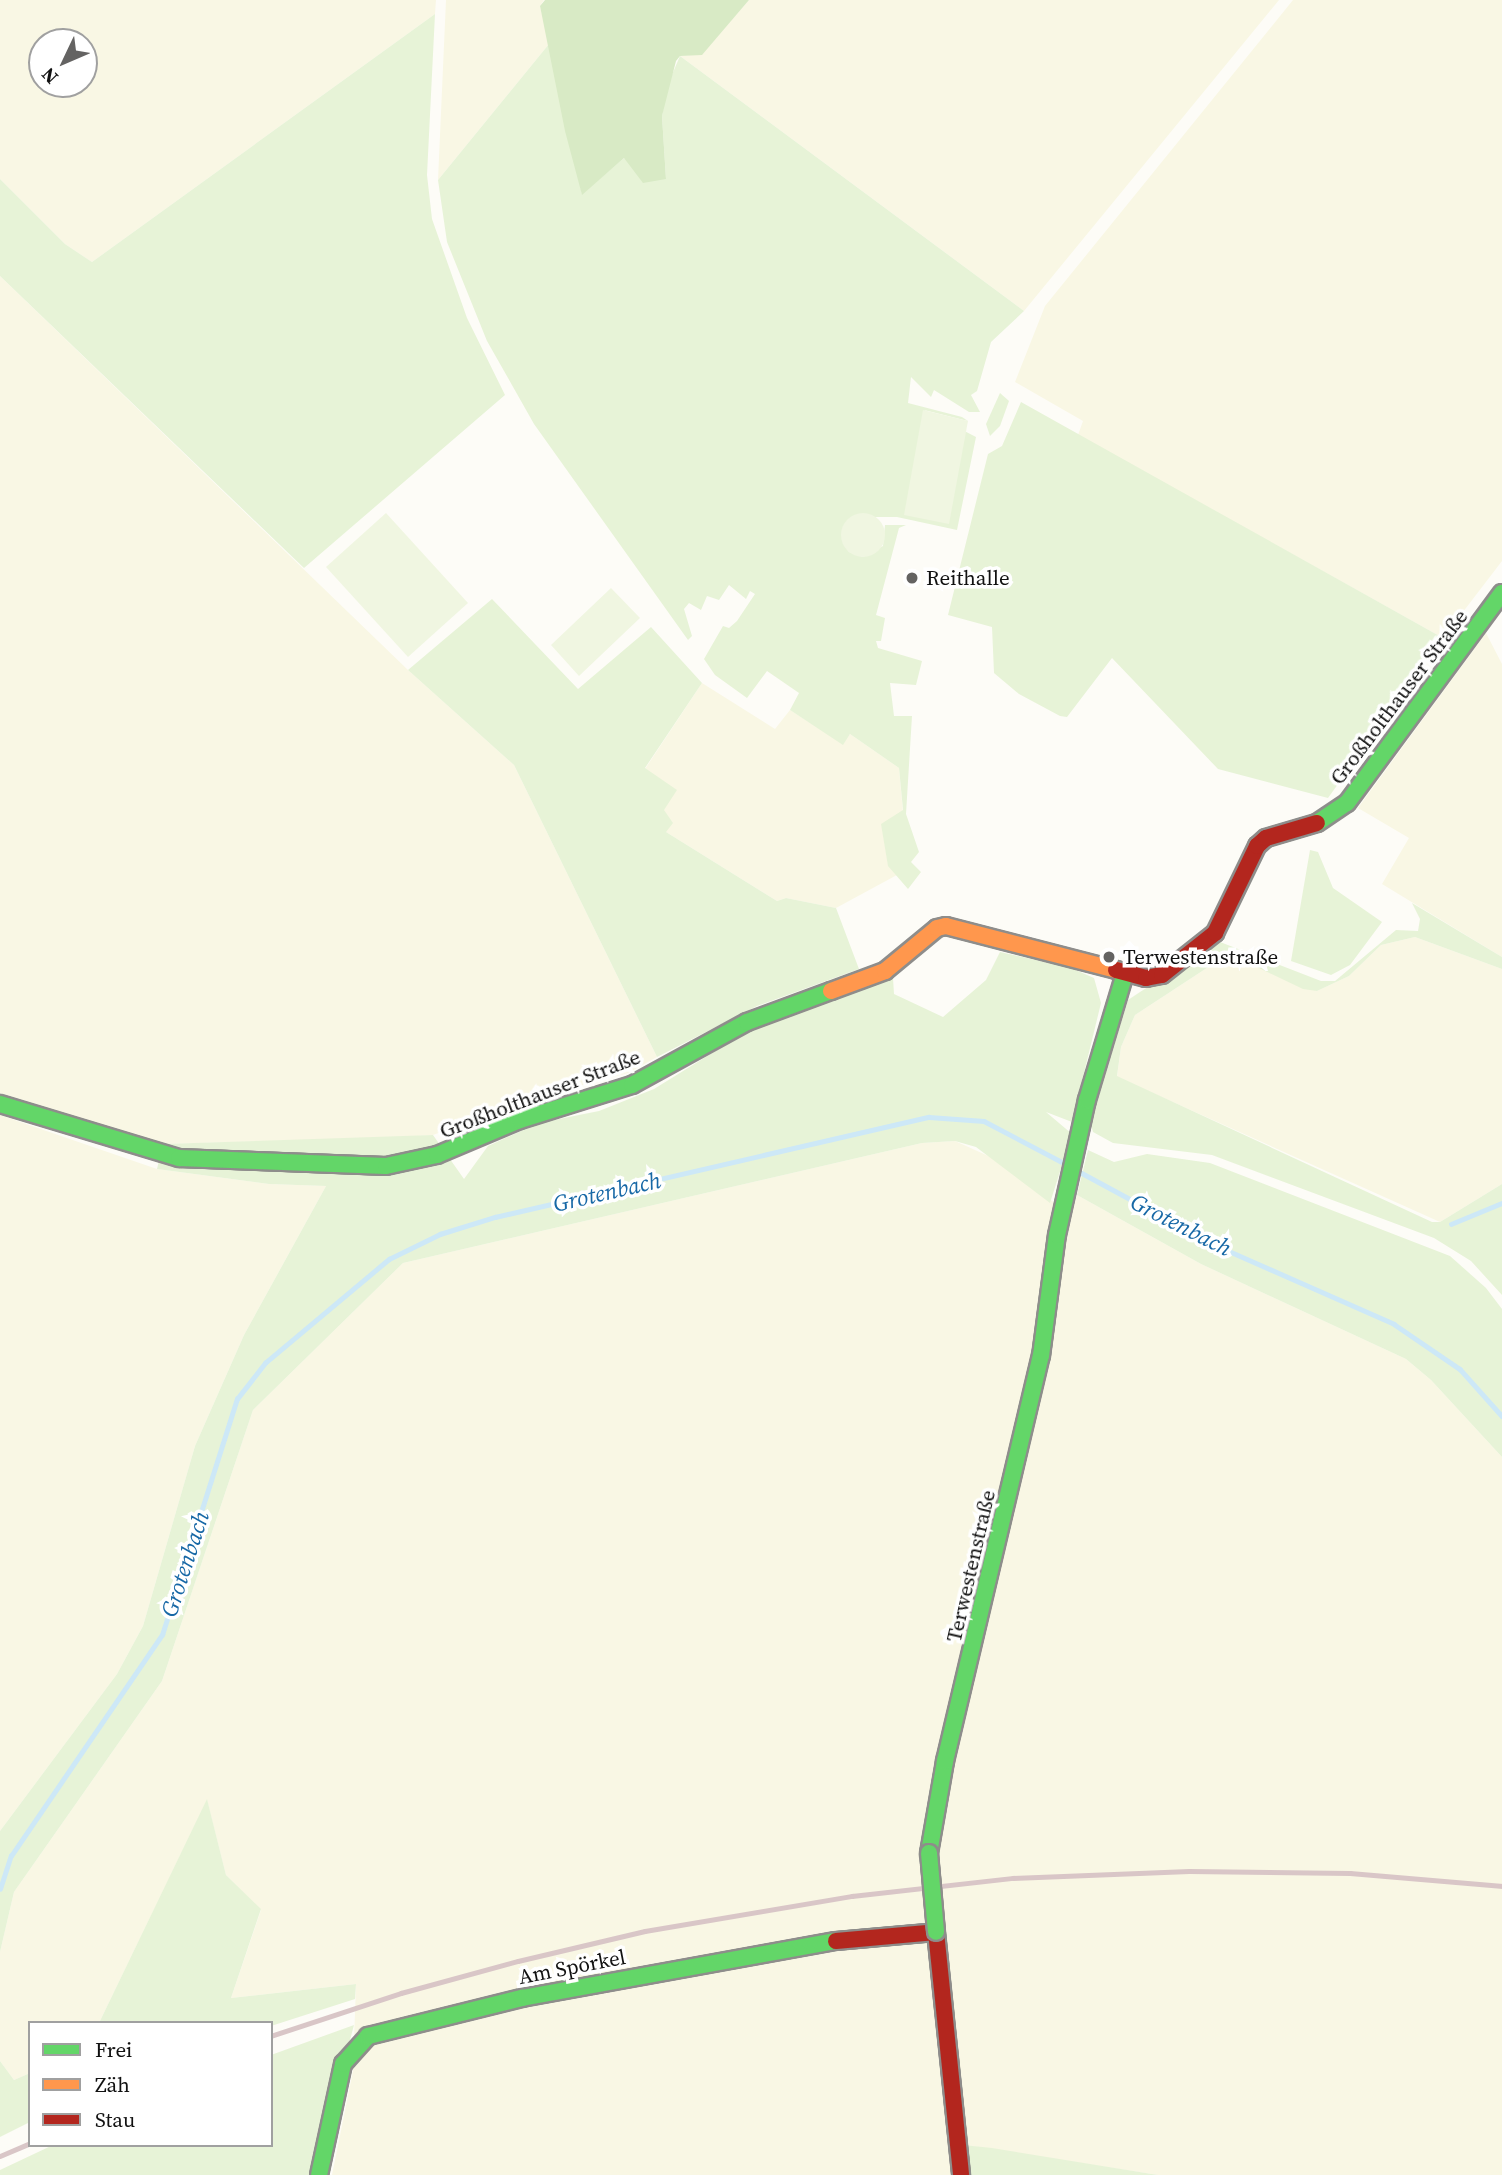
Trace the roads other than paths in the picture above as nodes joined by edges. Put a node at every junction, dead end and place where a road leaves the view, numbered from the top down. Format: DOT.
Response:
graph roads {
  1 [pos="1502,593"];
  2 [pos="1125,973"];
  3 [pos="0,1104"];
  4 [pos="936,1932"];
  5 [pos="319,2175"];
  6 [pos="961,2175"];
  1 -- 2 [label="street, Großholthauser Straße"];
  2 -- 3 [label="street, Großholthauser Straße"];
  2 -- 4 [label="street, Terwestenstraße, bridge"];
  4 -- 5 [label="street, Am Spörkel"];
  4 -- 6 [label="street, Terwestenstraße"];
}
